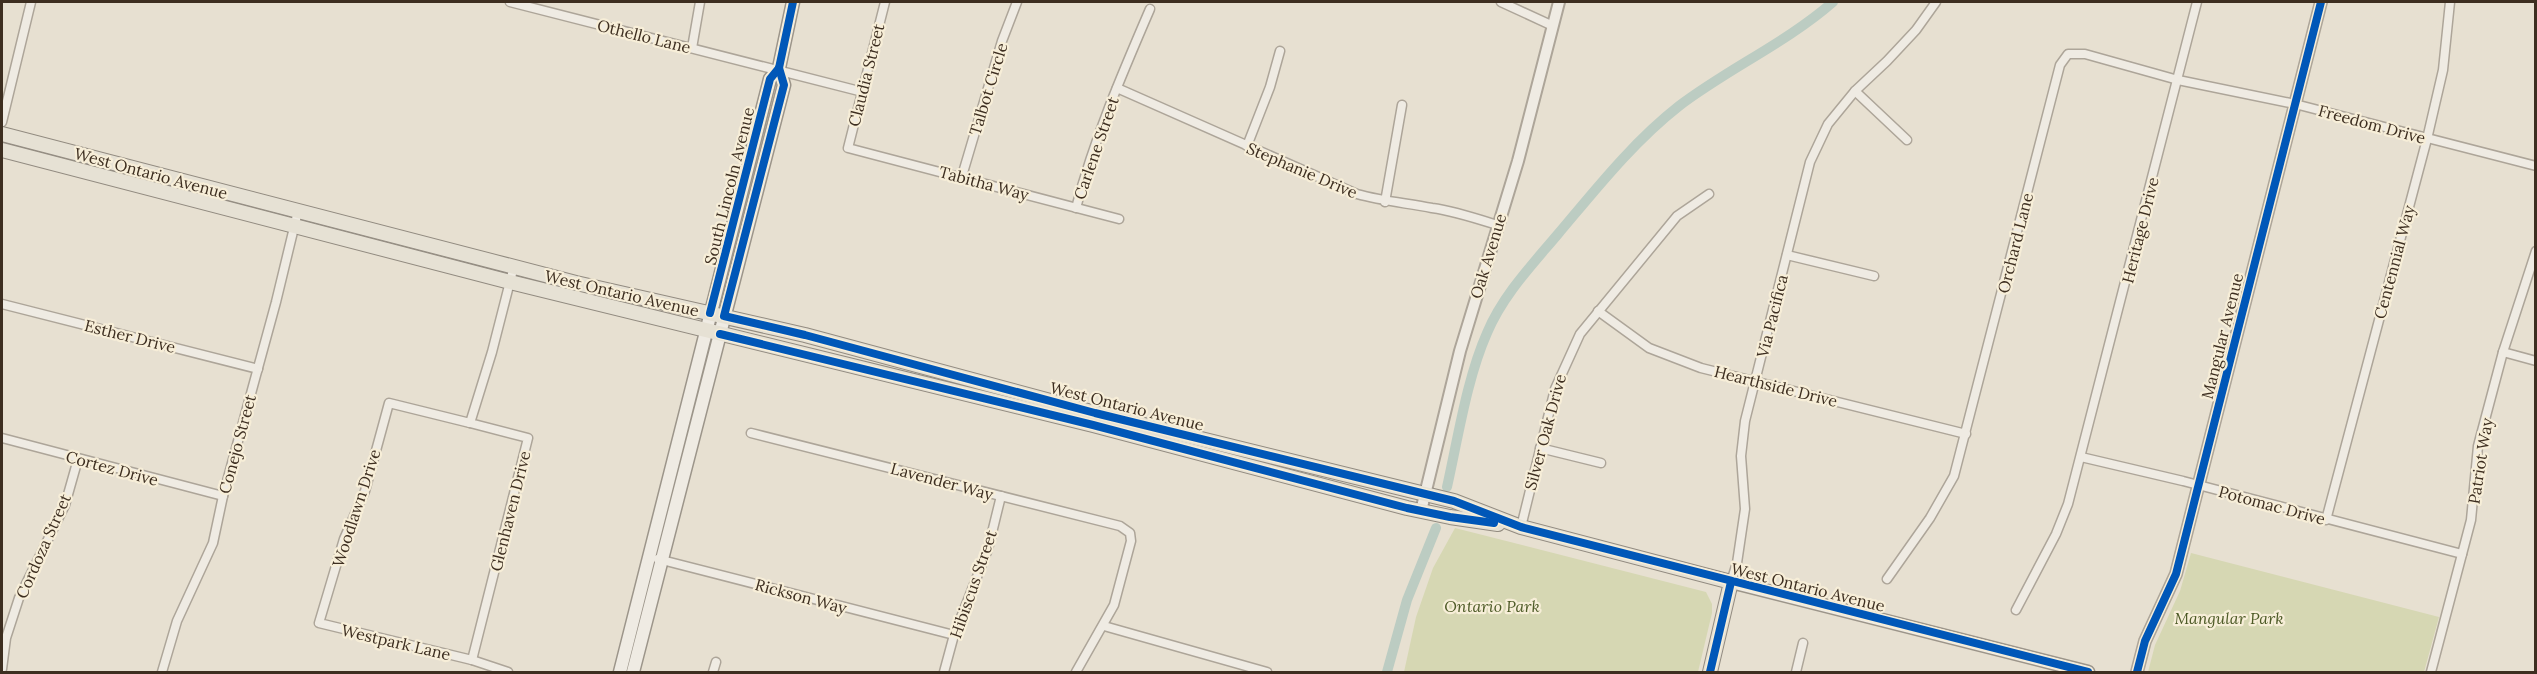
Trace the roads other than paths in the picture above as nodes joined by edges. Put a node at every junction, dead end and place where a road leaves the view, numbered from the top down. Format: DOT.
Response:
graph roads {
  1 [pos="31,2"];
  2 [pos="510,2"];
  3 [pos="700,2"];
  4 [pos="793,2"];
  5 [pos="885,2"];
  6 [pos="1017,2"];
  7 [pos="1501,2"];
  8 [pos="1559,2"];
  9 [pos="1936,2"];
  10 [pos="2197,2"];
  11 [pos="2321,2"];
  12 [pos="2450,2"];
  13 [pos="1150,9"];
  14 [pos="1553,26"];
  15 [pos="692,48"];
  16 [pos="1280,51"];
  17 [pos="2068,54"];
  18 [pos="779,68"];
  19 [pos="2178,80"];
  20 [pos="1117,88"];
  21 [pos="1855,91"];
  22 [pos="863,92"];
  23 [pos="2295,104"];
  24 [pos="1402,105"];
  25 [pos="2,122"];
  26 [pos="2,134"];
  27 [pos="2427,139"];
  28 [pos="1907,140"];
  29 [pos="1247,146"];
  30 [pos="848,148"];
  31 [pos="2,150"];
  32 [pos="2535,166"];
  33 [pos="962,176"];
  34 [pos="1709,194"];
  35 [pos="1385,202"];
  36 [pos="1076,208"];
  37 [pos="296,218"];
  38 [pos="1119,219"];
  39 [pos="1497,225"];
  40 [pos="2535,251"];
  41 [pos="1787,255"];
  42 [pos="514,266"];
  43 [pos="1874,276"];
  44 [pos="510,282"];
  45 [pos="2,303"];
  46 [pos="1598,311"];
  47 [pos="710,313"];
  48 [pos="724,316"];
  49 [pos="713,332"];
  50 [pos="2503,352"];
  51 [pos="2535,361"];
  52 [pos="258,369"];
  53 [pos="1755,381"];
  54 [pos="470,423"];
  55 [pos="751,433"];
  56 [pos="1966,434"];
  57 [pos="2,438"];
  58 [pos="1540,448"];
  59 [pos="2081,457"];
  60 [pos="78,459"];
  61 [pos="1601,463"];
  62 [pos="2199,486"];
  63 [pos="1425,494"];
  64 [pos="223,496"];
  65 [pos="1001,496"];
  66 [pos="1421,511"];
  67 [pos="2325,520"];
  68 [pos="1521,527"];
  69 [pos="2462,555"];
  70 [pos="649,556"];
  71 [pos="662,560"];
  72 [pos="1887,579"];
  73 [pos="1731,582"];
  74 [pos="2016,610"];
  75 [pos="318,623"];
  76 [pos="1104,626"];
  77 [pos="954,635"];
  78 [pos="1803,643"];
  79 [pos="472,660"];
  80 [pos="716,662"];
  81 [pos="2,669"];
  82 [pos="162,672"];
  83 [pos="508,672"];
  84 [pos="620,672"];
  85 [pos="633,672"];
  86 [pos="713,672"];
  87 [pos="944,672"];
  88 [pos="1076,672"];
  89 [pos="1267,672"];
  90 [pos="1710,672"];
  91 [pos="1796,672"];
  92 [pos="2088,672"];
  93 [pos="2137,672"];
  94 [pos="2431,672"];
  1 -- 25 [label="street"];
  2 -- 15 [label="street, Othello Lane"];
  3 -- 15 [label="street"];
  4 -- 18 [label="main road, South Lincoln Avenue"];
  5 -- 22 [label="street, Claudia Street"];
  6 -- 33 [label="street, Talbot Circle"];
  7 -- 14 [label="street"];
  8 -- 14 [label="street, Oak Avenue"];
  9 -- 21 [label="street, Via Pacifica"];
  10 -- 19 [label="street, Heritage Drive"];
  11 -- 23 [label="street, Mangular Avenue"];
  12 -- 27 [label="street, Centennial Way"];
  13 -- 20 [label="street, Carlene Street"];
  14 -- 39 [label="street, Oak Avenue"];
  15 -- 18 [label="street, Othello Lane"];
  16 -- 29 [label="street"];
  17 -- 19 [label="street, Freedom Drive"];
  17 -- 56 [label="street, Orchard Lane"];
  18 -- 22 [label="street, Othello Lane"];
  18 -- 47 [label="main road, South Lincoln Avenue"];
  18 -- 48 [label="main road, South Lincoln Avenue"];
  19 -- 23 [label="street, Freedom Drive"];
  19 -- 59 [label="street, Heritage Drive"];
  20 -- 29 [label="street, Stephanie Drive"];
  20 -- 36 [label="street, Carlene Street"];
  21 -- 28 [label="street"];
  21 -- 41 [label="street, Via Pacifica"];
  22 -- 30 [label="street, Claudia Street"];
  23 -- 27 [label="street, Freedom Drive"];
  23 -- 62 [label="street, Mangular Avenue"];
  24 -- 35 [label="street"];
  26 -- 37 [label="main road, West Ontario Avenue"];
  27 -- 32 [label="street, Freedom Drive"];
  27 -- 67 [label="street, Centennial Way"];
  29 -- 35 [label="street, Stephanie Drive"];
  30 -- 33 [label="street, Tabitha Way"];
  31 -- 37 [label="main road, West Ontario Avenue"];
  33 -- 36 [label="street, Tabitha Way"];
  34 -- 46 [label="street, Silver Oak Drive"];
  35 -- 39 [label="street, Stephanie Drive"];
  36 -- 38 [label="street, Tabitha Way"];
  37 -- 42 [label="main road, West Ontario Avenue"];
  37 -- 44 [label="main road, West Ontario Avenue"];
  37 -- 52 [label="street, Conejo Street"];
  39 -- 63 [label="street, Oak Avenue"];
  40 -- 50 [label="street, Patriot Way"];
  41 -- 43 [label="street"];
  41 -- 53 [label="street, Via Pacifica"];
  42 -- 44 [label="street"];
  42 -- 47 [label="main road, West Ontario Avenue"];
  44 -- 49 [label="main road, West Ontario Avenue"];
  44 -- 54 [label="street"];
  45 -- 52 [label="street, Esther Drive"];
  46 -- 53 [label="street, Hearthside Drive"];
  46 -- 58 [label="street, Silver Oak Drive"];
  47 -- 48 [label="main road, West Ontario Avenue"];
  47 -- 49 [label="main road, South Lincoln Avenue"];
  48 -- 49 [label="main road, South Lincoln Avenue"];
  48 -- 63 [label="main road, West Ontario Avenue"];
  49 -- 66 [label="main road, West Ontario Avenue"];
  49 -- 70 [label="main road, South Lincoln Avenue"];
  49 -- 71 [label="main road, South Lincoln Avenue"];
  50 -- 51 [label="street"];
  50 -- 69 [label="street, Patriot Way"];
  52 -- 64 [label="street, Conejo Street"];
  53 -- 56 [label="street, Hearthside Drive"];
  53 -- 73 [label="street, Via Pacifica"];
  54 -- 75 [label="street, Woodlawn Drive"];
  54 -- 79 [label="street, Glenhaven Drive"];
  55 -- 65 [label="street, Lavender Way"];
  56 -- 72 [label="street, Orchard Lane"];
  57 -- 60 [label="street, Cortez Drive"];
  58 -- 61 [label="street"];
  58 -- 68 [label="street, Silver Oak Drive"];
  59 -- 62 [label="street, Potomac Drive"];
  59 -- 74 [label="street, Heritage Drive"];
  60 -- 64 [label="street, Cortez Drive"];
  60 -- 81 [label="street, Cordoza Street"];
  62 -- 67 [label="street, Potomac Drive"];
  62 -- 93 [label="street, Mangular Avenue"];
  63 -- 66 [label="street, Oak Avenue"];
  63 -- 68 [label="main road, West Ontario Avenue"];
  64 -- 82 [label="street, Conejo Street"];
  65 -- 76 [label="street, Lavender Way"];
  65 -- 77 [label="street, Hibiscus Street"];
  66 -- 68 [label="main road, West Ontario Avenue"];
  67 -- 69 [label="street, Potomac Drive"];
  68 -- 73 [label="main road, West Ontario Avenue"];
  69 -- 94 [label="street, Patriot Way"];
  70 -- 71 [label="street, Rickson Way"];
  70 -- 84 [label="main road, South Lincoln Avenue"];
  71 -- 77 [label="street, Rickson Way"];
  71 -- 85 [label="main road, South Lincoln Avenue"];
  73 -- 90 [label="main road, Via Pacifica"];
  73 -- 92 [label="main road, West Ontario Avenue"];
  75 -- 79 [label="street, Westpark Lane"];
  76 -- 88 [label="street"];
  76 -- 89 [label="street"];
  77 -- 87 [label="street, Hibiscus Street"];
  78 -- 91 [label="street"];
  79 -- 83 [label="street, Westpark Lane"];
  80 -- 86 [label="street"];
}
